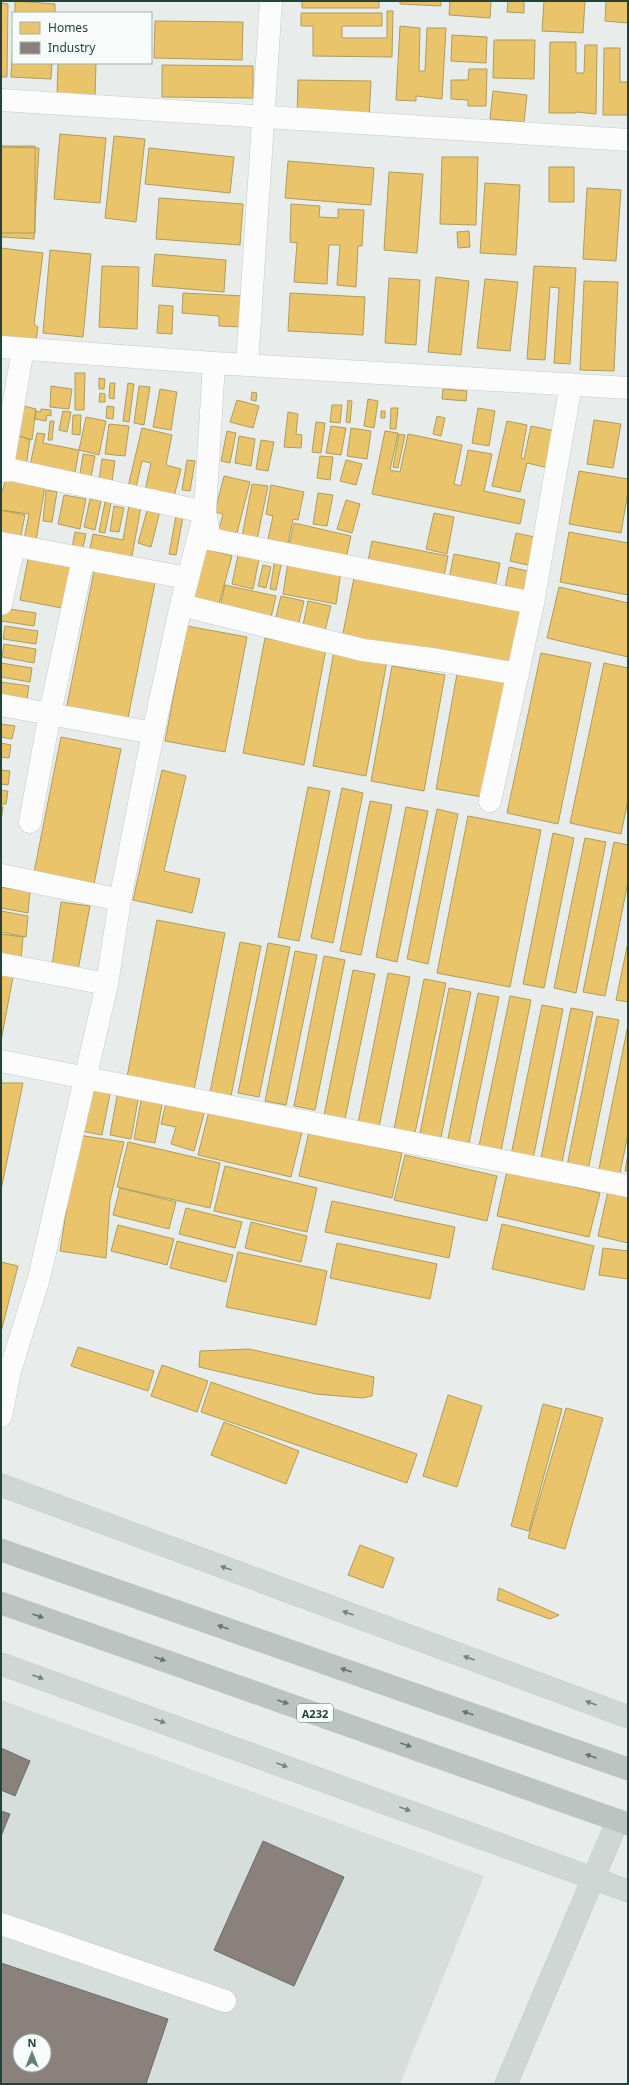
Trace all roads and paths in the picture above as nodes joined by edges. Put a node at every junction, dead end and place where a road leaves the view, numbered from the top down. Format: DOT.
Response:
graph roads {
  1 [pos="271,1"];
  2 [pos="1,100"];
  3 [pos="264,117"];
  4 [pos="628,140"];
  5 [pos="1,347"];
  6 [pos="23,349"];
  7 [pos="214,364"];
  8 [pos="247,365"];
  9 [pos="571,384"];
  10 [pos="628,388"];
  11 [pos="1,471"];
  12 [pos="206,512"];
  13 [pos="8,544"];
  14 [pos="83,559"];
  15 [pos="187,578"];
  16 [pos="533,602"];
  17 [pos="1,604"];
  18 [pos="181,605"];
  19 [pos="518,674"];
  20 [pos="1,705"];
  21 [pos="50,713"];
  22 [pos="153,733"];
  23 [pos="490,801"];
  24 [pos="30,822"];
  25 [pos="1,875"];
  26 [pos="120,900"];
  27 [pos="1,964"];
  28 [pos="107,984"];
  29 [pos="1,1061"];
  30 [pos="85,1078"];
  31 [pos="628,1186"];
  32 [pos="1,1416"];
  33 [pos="1,1485"];
  34 [pos="1,1550"];
  35 [pos="1,1603"];
  36 [pos="1,1664"];
  37 [pos="628,1717"];
  38 [pos="628,1769"];
  39 [pos="623,1822"];
  40 [pos="594,1878"];
  41 [pos="628,1890"];
  42 [pos="1,1924"];
  43 [pos="225,2001"];
  44 [pos="506,2084"];
  1 -- 3 [label="street"];
  2 -- 3 [label="street"];
  3 -- 4 [label="street"];
  3 -- 8 [label="street"];
  5 -- 6 [label="street"];
  6 -- 7 [label="street"];
  6 -- 11 [label="street"];
  7 -- 8 [label="street"];
  7 -- 12 [label="street"];
  8 -- 9 [label="street"];
  9 -- 10 [label="street"];
  9 -- 16 [label="street"];
  11 -- 12 [label="street"];
  12 -- 15 [label="street"];
  12 -- 16 [label="street"];
  13 -- 14 [label="street"];
  13 -- 17 [label="street"];
  14 -- 15 [label="street"];
  14 -- 21 [label="street"];
  15 -- 18 [label="street"];
  16 -- 19 [label="street"];
  18 -- 19 [label="street"];
  18 -- 22 [label="street"];
  19 -- 23 [label="street"];
  20 -- 21 [label="street"];
  21 -- 22 [label="street"];
  21 -- 24 [label="street"];
  22 -- 26 [label="street"];
  25 -- 26 [label="street"];
  26 -- 28 [label="street"];
  27 -- 28 [label="street"];
  28 -- 30 [label="street"];
  29 -- 30 [label="street"];
  30 -- 31 [label="street"];
  30 -- 32 [label="street"];
  37 -- 33 [label="main road, one-way"];
  38 -- 34 [label="highway, one-way"];
  35 -- 39 [label="highway, A232, one-way"];
  36 -- 40 [label="main road, one-way"];
  39 -- 40 [label="main road"];
  40 -- 41 [label="main road"];
  40 -- 44 [label="main road"];
  42 -- 43 [label="street"];
}
